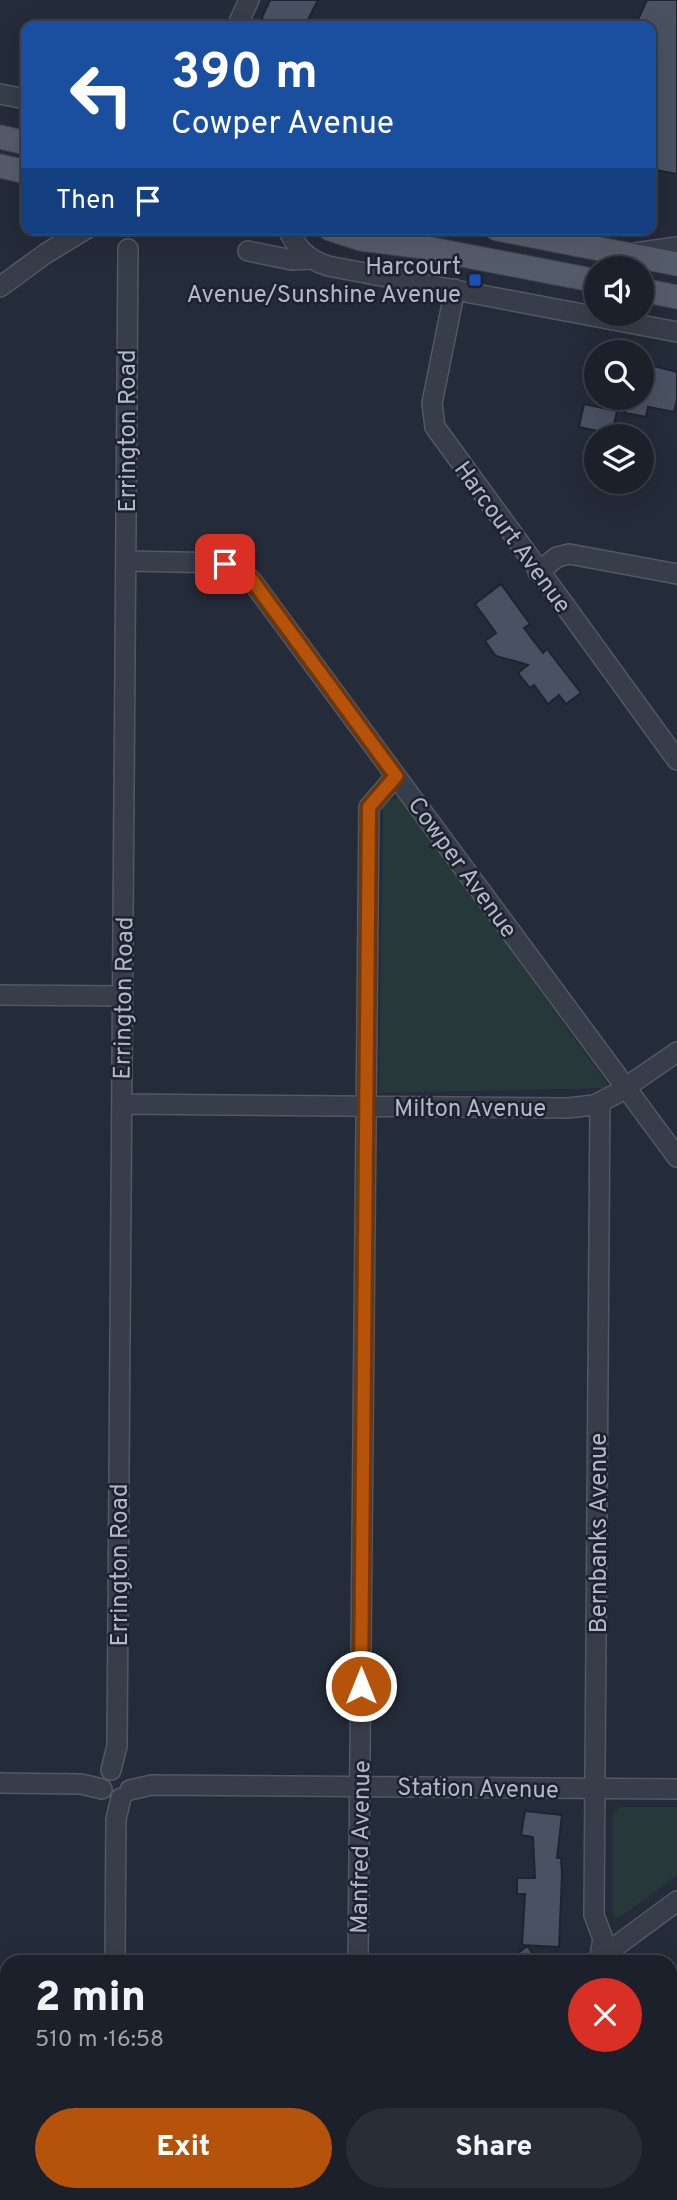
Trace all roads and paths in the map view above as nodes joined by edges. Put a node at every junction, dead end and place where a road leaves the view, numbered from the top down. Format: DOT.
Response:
graph roads {
  1 [pos="239,0"];
  2 [pos="249,0"];
  3 [pos="229,21"];
  4 [pos="239,21"];
  5 [pos="0,137"];
  6 [pos="21,142"];
  7 [pos="0,166"];
  8 [pos="21,171"];
  9 [pos="63,235"];
  10 [pos="76,235"];
  11 [pos="291,235"];
  12 [pos="349,235"];
  13 [pos="528,235"];
  14 [pos="677,247"];
  15 [pos="128,249"];
  16 [pos="248,251"];
  17 [pos="45,254"];
  18 [pos="627,254"];
  19 [pos="310,259"];
  20 [pos="677,264"];
  21 [pos="584,278"];
  22 [pos="0,288"];
  23 [pos="455,289"];
  24 [pos="654,292"];
  25 [pos="677,297"];
  26 [pos="677,332"];
  27 [pos="127,561"];
  28 [pos="538,572"];
  29 [pos="677,574"];
  30 [pos="677,760"];
  31 [pos="396,776"];
  32 [pos="0,995"];
  33 [pos="123,996"];
  34 [pos="677,1052"];
  35 [pos="627,1089"];
  36 [pos="600,1102"];
  37 [pos="122,1104"];
  38 [pos="366,1107"];
  39 [pos="677,1157"];
  40 [pos="0,1783"];
  41 [pos="116,1784"];
  42 [pos="360,1787"];
  43 [pos="677,1789"];
  44 [pos="597,1790"];
  45 [pos="677,1901"];
  46 [pos="115,1955"];
  47 [pos="358,1955"];
  48 [pos="600,1955"];
  49 [pos="606,1955"];
  1 -- 3 [label="street"];
  2 -- 4 [label="street"];
  5 -- 6 [label="main road"];
  7 -- 8 [label="main road"];
  9 -- 17 [label="street"];
  10 -- 17 [label="street"];
  11 -- 19 [label="street"];
  12 -- 21 [label="main road"];
  13 -- 18 [label="main road"];
  14 -- 18 [label="street"];
  15 -- 27 [label="street, Errington Road"];
  16 -- 19 [label="street"];
  17 -- 22 [label="street"];
  18 -- 20 [label="main road"];
  19 -- 23 [label="street"];
  23 -- 26 [label="street"];
  23 -- 28 [label="street, Harcourt Avenue"];
  24 -- 25 [label="main road"];
  27 -- 31 [label="street, Cowper Avenue"];
  27 -- 33 [label="street, Errington Road"];
  28 -- 29 [label="street"];
  28 -- 30 [label="street, Harcourt Avenue"];
  31 -- 35 [label="street, Cowper Avenue"];
  31 -- 38 [label="street, Manfred Avenue"];
  32 -- 33 [label="street"];
  33 -- 37 [label="street, Errington Road"];
  34 -- 35 [label="street, Milton Avenue"];
  35 -- 36 [label="street, Milton Avenue"];
  35 -- 39 [label="street, Cowper Avenue"];
  36 -- 38 [label="street, Milton Avenue"];
  36 -- 44 [label="street, Bernbanks Avenue"];
  37 -- 38 [label="street, Milton Avenue"];
  37 -- 41 [label="street, Errington Road"];
  38 -- 42 [label="street, Manfred Avenue"];
  40 -- 41 [label="street, Station Avenue"];
  41 -- 42 [label="street, Station Avenue"];
  41 -- 46 [label="street, Errington Road"];
  42 -- 44 [label="street, Station Avenue"];
  42 -- 47 [label="street, Manfred Avenue"];
  43 -- 44 [label="street, Station Avenue"];
  44 -- 48 [label="street, Bernbanks Avenue"];
  45 -- 49 [label="street"];
}
